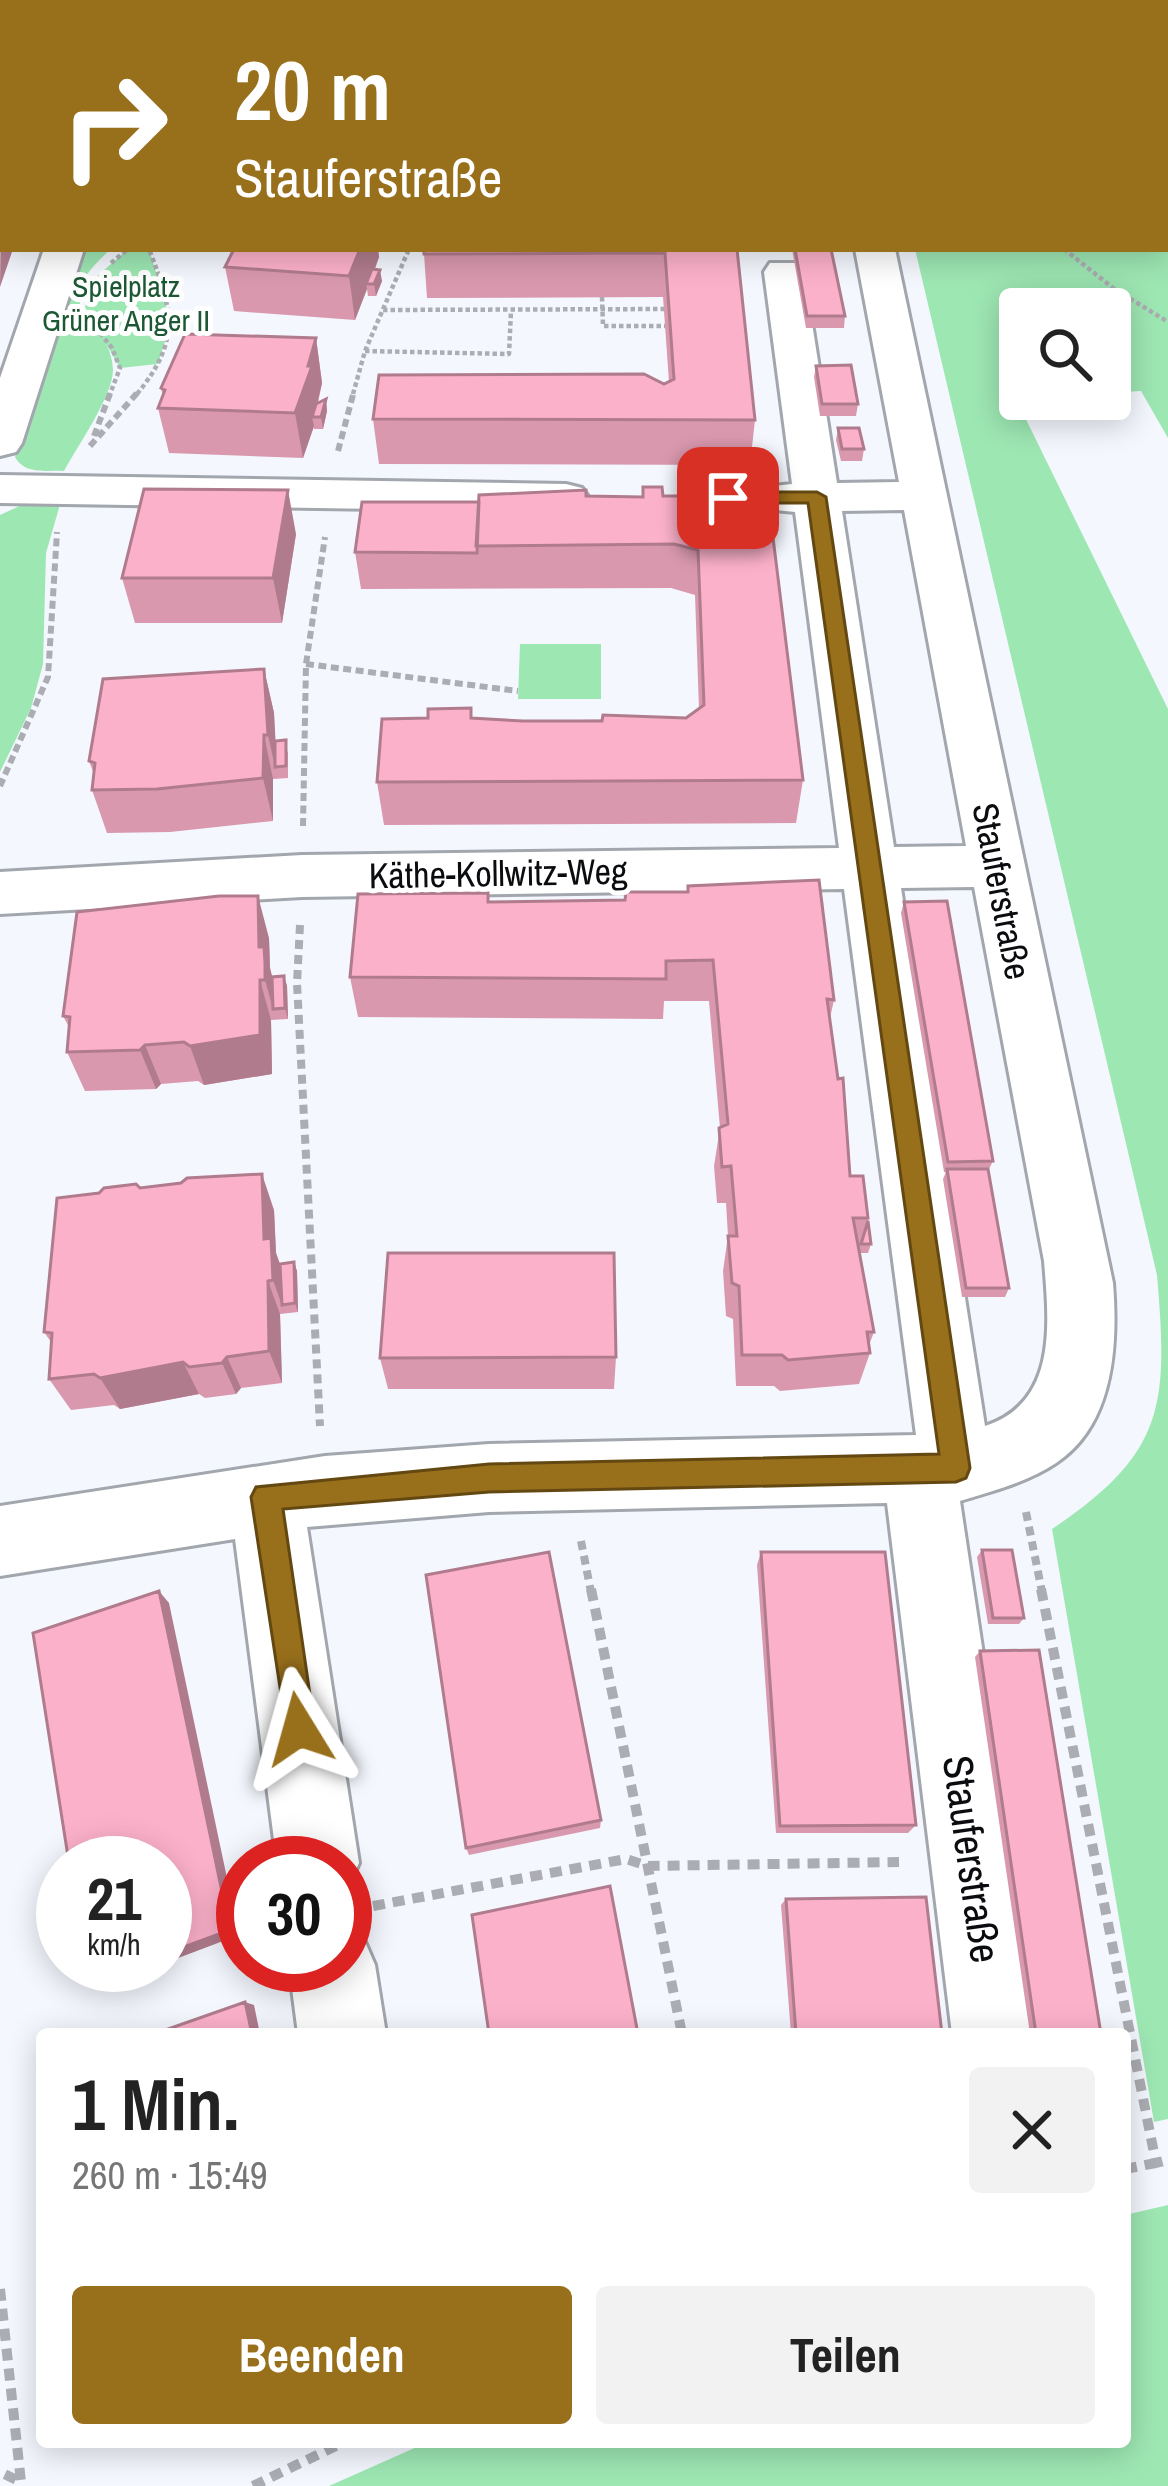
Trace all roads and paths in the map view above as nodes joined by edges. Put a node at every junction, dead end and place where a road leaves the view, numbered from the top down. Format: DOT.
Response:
graph roads {
  1 [pos="63,252"];
  2 [pos="124,252"];
  3 [pos="876,252"];
  4 [pos="1068,252"];
  5 [pos="105,268"];
  6 [pos="784,272"];
  7 [pos="602,297"];
  8 [pos="85,308"];
  9 [pos="672,309"];
  10 [pos="383,310"];
  11 [pos="602,310"];
  12 [pos="511,311"];
  13 [pos="1168,322"];
  14 [pos="674,326"];
  15 [pos="365,352"];
  16 [pos="2,430"];
  17 [pos="89,447"];
  18 [pos="0,489"];
  19 [pos="924,496"];
  20 [pos="817,497"];
  21 [pos="616,498"];
  22 [pos="728,498"];
  23 [pos="306,664"];
  24 [pos="518,691"];
  25 [pos="997,866"];
  26 [pos="872,868"];
  27 [pos="0,893"];
  28 [pos="961,1463"];
  29 [pos="266,1497"];
  30 [pos="579,1533"];
  31 [pos="0,1541"];
  32 [pos="314,1836"];
  33 [pos="972,1861"];
  34 [pos="648,1866"];
  35 [pos="372,1930"];
  36 [pos="348,1992"];
  37 [pos="343,2028"];
  38 [pos="681,2028"];
  39 [pos="995,2028"];
  40 [pos="1162,2161"];
  41 [pos="1131,2169"];
  42 [pos="0,2289"];
  43 [pos="332,2448"];
  44 [pos="0,2472"];
  45 [pos="24,2484"];
  46 [pos="253,2486"];
  1 -- 16 [label="street"];
  2 -- 5 [label="path"];
  3 -- 19 [label="street, Stauferstraße"];
  4 -- 13 [label="path"];
  6 -- 20 [label="street, Stauferstraße"];
  7 -- 11 [label="path"];
  8 -- 17 [label="path"];
  9 -- 11 [label="path"];
  10 -- 12 [label="path"];
  11 -- 12 [label="path"];
  11 -- 14 [label="path"];
  12 -- 15 [label="path"];
  18 -- 21 [label="street"];
  19 -- 20 [label="street"];
  19 -- 25 [label="street, Stauferstraße"];
  20 -- 22 [label="street"];
  20 -- 26 [label="street, Stauferstraße"];
  23 -- 24 [label="path"];
  25 -- 26 [label="street, Käthe-Kollwitz-Weg"];
  25 -- 28 [label="street, Stauferstraße"];
  26 -- 27 [label="street, Käthe-Kollwitz-Weg"];
  26 -- 28 [label="street, Stauferstraße"];
  28 -- 29 [label="street"];
  28 -- 33 [label="street, Stauferstraße"];
  28 -- 40 [label="path"];
  29 -- 31 [label="street"];
  29 -- 32 [label="street"];
  30 -- 34 [label="path"];
  33 -- 34 [label="path"];
  33 -- 39 [label="street, Stauferstraße"];
  34 -- 35 [label="path"];
  34 -- 38 [label="path"];
  36 -- 37 [label="street"];
  40 -- 41 [label="path"];
  42 -- 45 [label="path"];
  43 -- 46 [label="path"];
  44 -- 45 [label="path"];
}
